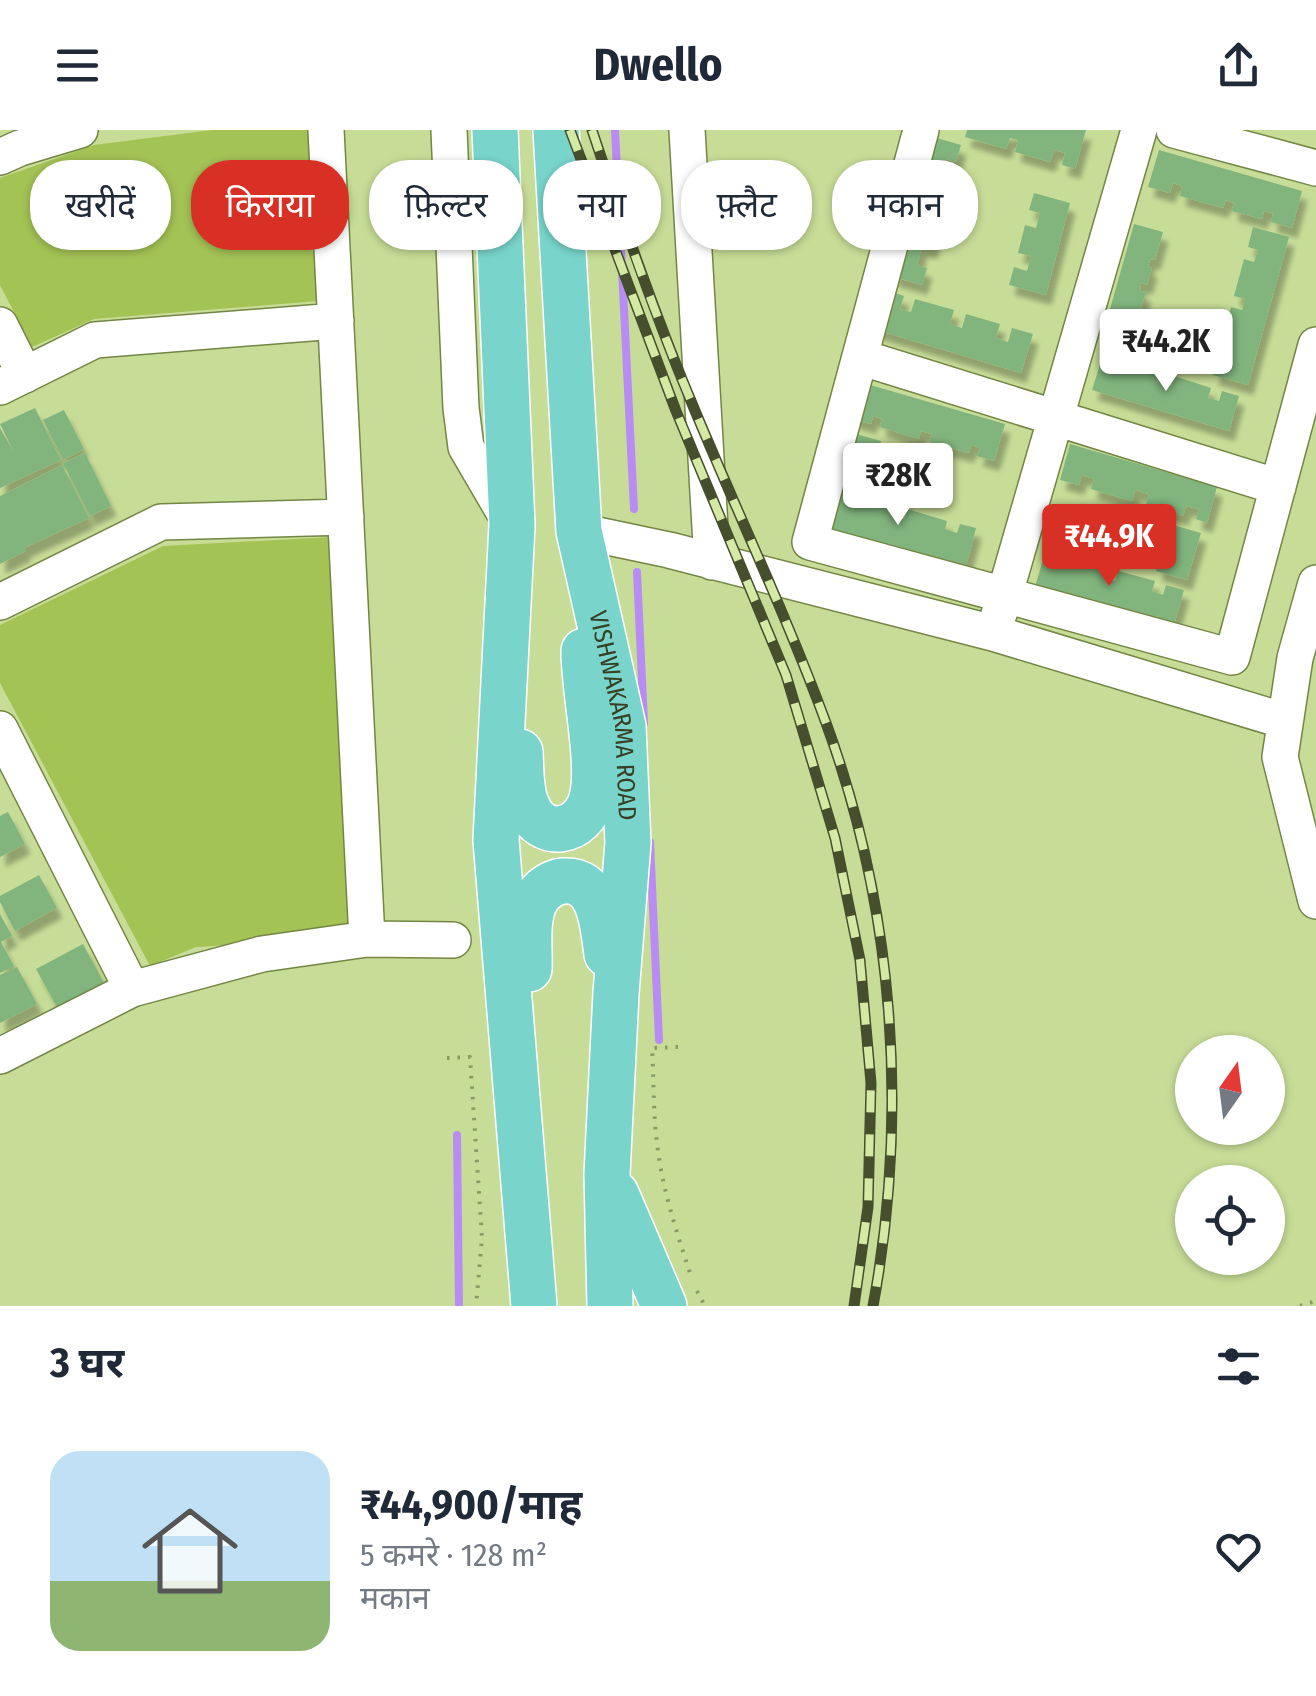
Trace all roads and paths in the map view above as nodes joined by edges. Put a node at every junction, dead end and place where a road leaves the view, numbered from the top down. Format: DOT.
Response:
graph roads {
  1 [pos="80,130"];
  2 [pos="326,130"];
  3 [pos="449,130"];
  4 [pos="494,130"];
  5 [pos="556,130"];
  6 [pos="686,130"];
  7 [pos="922,130"];
  8 [pos="1138,130"];
  9 [pos="1174,130"];
  10 [pos="0,157"];
  11 [pos="1316,168"];
  12 [pos="336,320"];
  13 [pos="0,325"];
  14 [pos="1316,345"];
  15 [pos="860,357"];
  16 [pos="12,381"];
  17 [pos="1056,418"];
  18 [pos="1278,486"];
  19 [pos="346,517"];
  20 [pos="512,525"];
  21 [pos="582,548"];
  22 [pos="712,562"];
  23 [pos="1316,583"];
  24 [pos="1004,595"];
  25 [pos="0,602"];
  26 [pos="993,633"];
  27 [pos="503,657"];
  28 [pos="1285,721"];
  29 [pos="0,728"];
  30 [pos="1316,901"];
  31 [pos="366,938"];
  32 [pos="453,940"];
  33 [pos="132,990"];
  34 [pos="616,992"];
  35 [pos="678,1047"];
  36 [pos="0,1056"];
  37 [pos="447,1058"];
  38 [pos="518,1090"];
  39 [pos="607,1174"];
  40 [pos="527,1207"];
  41 [pos="1316,1300"];
  42 [pos="476,1306"];
  43 [pos="509,1306"];
  44 [pos="534,1306"];
  45 [pos="610,1306"];
  46 [pos="664,1306"];
  47 [pos="705,1306"];
  48 [pos="1300,1306"];
  1 -- 10 [label="street"];
  2 -- 12 [label="street"];
  3 -- 20 [label="street"];
  4 -- 20 [label="main road"];
  5 -- 21 [label="main road, VISHWAKARMA ROAD"];
  6 -- 22 [label="street"];
  7 -- 15 [label="street"];
  8 -- 17 [label="street"];
  9 -- 11 [label="street"];
  12 -- 16 [label="street"];
  12 -- 19 [label="street"];
  13 -- 16 [label="street"];
  14 -- 18 [label="street"];
  15 -- 17 [label="street"];
  15 -- 24 [label="street"];
  17 -- 18 [label="street"];
  17 -- 24 [label="street"];
  18 -- 24 [label="street"];
  19 -- 25 [label="street"];
  19 -- 31 [label="street"];
  20 -- 27 [label="main road"];
  21 -- 22 [label="street"];
  21 -- 27 [label="main road"];
  21 -- 34 [label="main road, VISHWAKARMA ROAD"];
  22 -- 26 [label="street"];
  23 -- 28 [label="street"];
  24 -- 26 [label="street"];
  26 -- 28 [label="street"];
  27 -- 38 [label="main road"];
  28 -- 30 [label="street"];
  29 -- 33 [label="street"];
  31 -- 32 [label="street"];
  31 -- 33 [label="street"];
  33 -- 36 [label="street"];
  34 -- 38 [label="main road"];
  34 -- 39 [label="main road, VISHWAKARMA ROAD"];
  35 -- 47 [label="path"];
  37 -- 42 [label="path"];
  38 -- 40 [label="main road"];
  39 -- 45 [label="main road, VISHWAKARMA ROAD"];
  39 -- 46 [label="main road"];
  40 -- 43 [label="main road"];
  40 -- 44 [label="main road"];
  41 -- 48 [label="path"];
}
